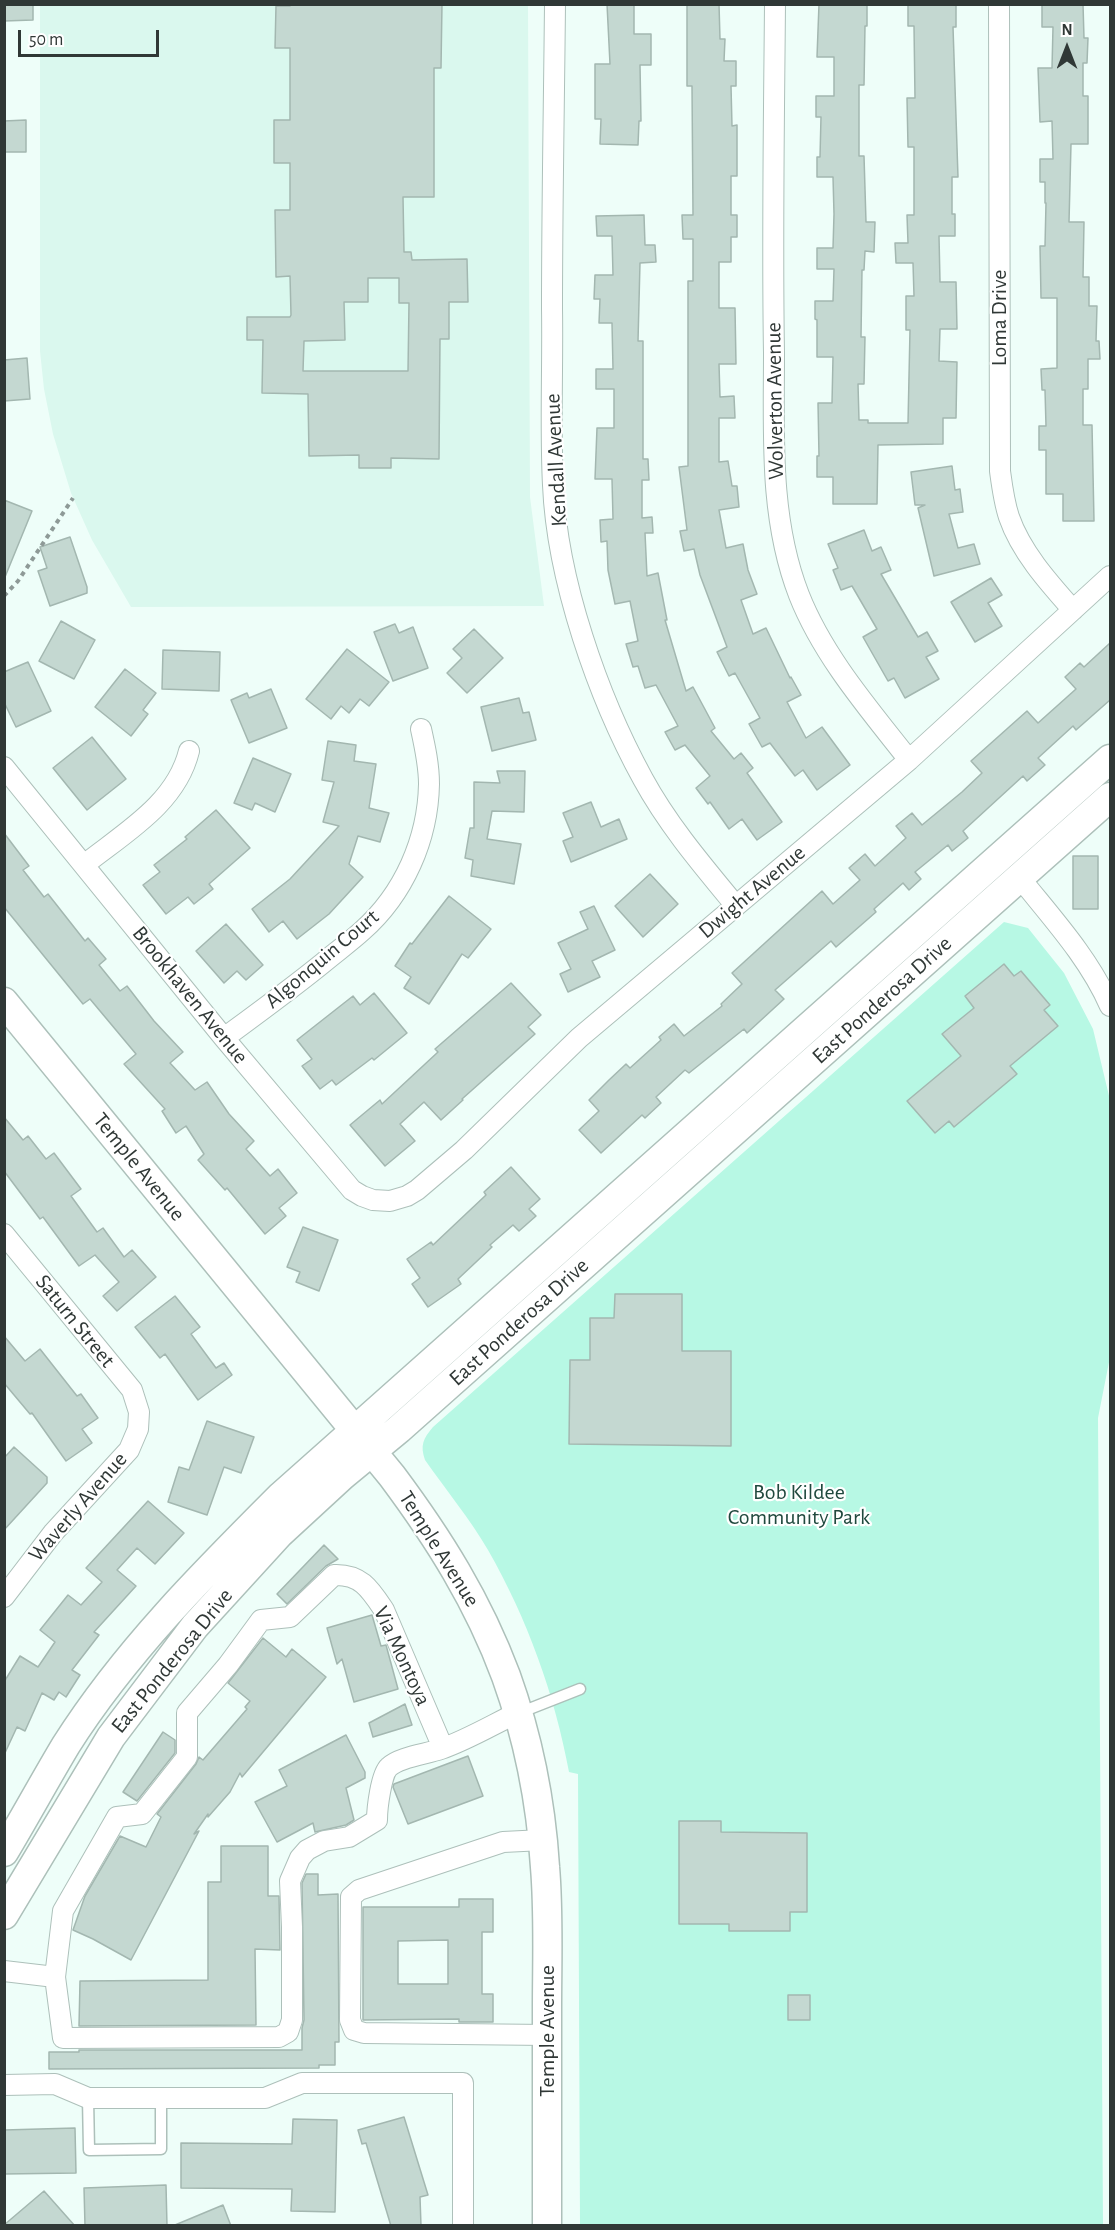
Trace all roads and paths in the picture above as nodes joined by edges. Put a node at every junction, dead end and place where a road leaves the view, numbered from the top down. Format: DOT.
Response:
graph roads {
  1 [pos="555,4"];
  2 [pos="775,4"];
  3 [pos="999,4"];
  4 [pos="73,498"];
  5 [pos="1110,576"];
  6 [pos="4,596"];
  7 [pos="1073,610"];
  8 [pos="421,729"];
  9 [pos="189,751"];
  10 [pos="1110,759"];
  11 [pos="909,760"];
  12 [pos="4,767"];
  13 [pos="1110,797"];
  14 [pos="1001,855"];
  15 [pos="84,866"];
  16 [pos="1020,878"];
  17 [pos="736,906"];
  18 [pos="4,1002"];
  19 [pos="1110,1005"];
  20 [pos="224,1038"];
  21 [pos="390,1201"];
  22 [pos="4,1234"];
  23 [pos="139,1412"];
  24 [pos="355,1430"];
  25 [pos="372,1452"];
  26 [pos="4,1597"];
  27 [pos="580,1689"];
  28 [pos="518,1713"];
  29 [pos="443,1748"];
  30 [pos="543,1840"];
  31 [pos="4,1852"];
  32 [pos="4,1915"];
  33 [pos="4,1971"];
  34 [pos="55,1977"];
  35 [pos="547,2035"];
  36 [pos="4,2085"];
  37 [pos="88,2098"];
  38 [pos="161,2098"];
  39 [pos="463,2226"];
  40 [pos="547,2226"];
  1 -- 17 [label="street, Kendall Avenue"];
  2 -- 11 [label="street, Wolverton Avenue"];
  3 -- 7 [label="street, Loma Drive"];
  4 -- 6 [label="path"];
  5 -- 7 [label="street, Dwight Avenue"];
  7 -- 11 [label="street, Dwight Avenue"];
  8 -- 20 [label="street, Algonquin Court"];
  9 -- 15 [label="street"];
  10 -- 14 [label="main road, East Ponderosa Drive"];
  11 -- 17 [label="street, Dwight Avenue"];
  12 -- 15 [label="street, Brookhaven Avenue"];
  13 -- 16 [label="main road, East Ponderosa Drive"];
  14 -- 16 [label="main road"];
  14 -- 24 [label="main road, East Ponderosa Drive"];
  15 -- 20 [label="street, Brookhaven Avenue"];
  16 -- 19 [label="street"];
  16 -- 25 [label="main road, East Ponderosa Drive"];
  17 -- 21 [label="street, Dwight Avenue"];
  18 -- 24 [label="main road, Temple Avenue"];
  20 -- 21 [label="street, Brookhaven Avenue"];
  22 -- 23 [label="street, Saturn Street"];
  23 -- 26 [label="street, Waverly Avenue"];
  24 -- 25 [label="main road, Temple Avenue"];
  24 -- 31 [label="main road, East Ponderosa Drive"];
  25 -- 28 [label="main road, Temple Avenue"];
  25 -- 32 [label="main road, East Ponderosa Drive"];
  27 -- 28 [label="lane"];
  28 -- 29 [label="street, Via Montoya"];
  28 -- 30 [label="main road, Temple Avenue"];
  29 -- 34 [label="street, Via Montoya"];
  29 -- 34 [label="street, Via Montoya"];
  30 -- 35 [label="main road, Temple Avenue"];
  30 -- 35 [label="street"];
  33 -- 34 [label="street"];
  35 -- 40 [label="main road, Temple Avenue"];
  36 -- 37 [label="street"];
  37 -- 38 [label="street"];
  37 -- 38 [label="lane"];
  38 -- 39 [label="street"];
}
